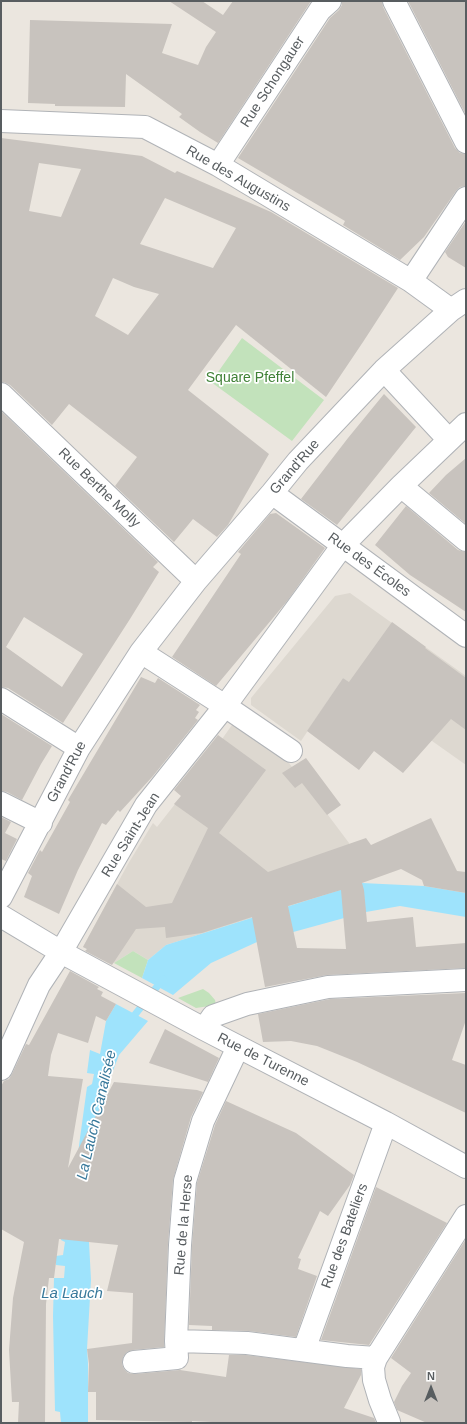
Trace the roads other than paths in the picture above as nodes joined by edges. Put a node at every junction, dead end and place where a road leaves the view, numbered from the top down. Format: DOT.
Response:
graph roads {
  1 [pos="330,1"];
  2 [pos="394,1"];
  3 [pos="1,121"];
  4 [pos="466,142"];
  5 [pos="218,165"];
  6 [pos="466,198"];
  7 [pos="411,281"];
  8 [pos="459,305"];
  9 [pos="384,370"];
  10 [pos="1,394"];
  11 [pos="466,424"];
  12 [pos="449,440"];
  13 [pos="401,486"];
  14 [pos="272,493"];
  15 [pos="466,540"];
  16 [pos="343,545"];
  17 [pos="196,581"];
  18 [pos="466,636"];
  19 [pos="141,652"];
  20 [pos="1,700"];
  21 [pos="225,706"];
  22 [pos="79,748"];
  23 [pos="291,751"];
  24 [pos="1,802"];
  25 [pos="40,823"];
  26 [pos="1,897"];
  27 [pos="1,916"];
  28 [pos="61,952"];
  29 [pos="466,980"];
  30 [pos="204,1030"];
  31 [pos="238,1047"];
  32 [pos="1,1069"];
  33 [pos="386,1123"];
  34 [pos="466,1167"];
  35 [pos="466,1216"];
  36 [pos="176,1341"];
  37 [pos="304,1350"];
  38 [pos="376,1358"];
  39 [pos="134,1362"];
  40 [pos="389,1422"];
  1 -- 5 [label="street, Rue Schongauer"];
  2 -- 4 [label="street"];
  3 -- 5 [label="street, Rue des Augustins"];
  5 -- 7 [label="street, Rue des Augustins"];
  6 -- 7 [label="street"];
  7 -- 8 [label="street, Rue des Augustins"];
  8 -- 9 [label="street, Grand'Rue"];
  9 -- 12 [label="street"];
  9 -- 14 [label="street, Grand'Rue"];
  10 -- 17 [label="street, Rue Berthe Molly"];
  11 -- 12 [label="street, Rue Saint-Jean"];
  12 -- 13 [label="street, Rue Saint-Jean"];
  13 -- 15 [label="street"];
  13 -- 16 [label="street, Rue Saint-Jean"];
  14 -- 16 [label="street, Rue des Écoles"];
  14 -- 17 [label="street, Grand'Rue"];
  16 -- 18 [label="street, Rue des Écoles"];
  16 -- 21 [label="street, Rue Saint-Jean"];
  17 -- 19 [label="street, Grand'Rue"];
  19 -- 21 [label="street"];
  19 -- 22 [label="street, Grand'Rue"];
  20 -- 22 [label="street"];
  21 -- 23 [label="street"];
  21 -- 28 [label="street, Rue Saint-Jean"];
  22 -- 25 [label="street, Grand'Rue"];
  24 -- 25 [label="street"];
  25 -- 26 [label="street, Grand'Rue"];
  27 -- 28 [label="street, Rue de Turenne"];
  28 -- 30 [label="street, Rue de Turenne"];
  28 -- 32 [label="street, Rue Saint-Jean"];
  29 -- 30 [label="street"];
  30 -- 31 [label="street, Rue de Turenne"];
  31 -- 33 [label="street, Rue de Turenne"];
  31 -- 36 [label="street, Rue de la Herse"];
  33 -- 34 [label="street, Rue de Turenne"];
  33 -- 37 [label="street, Rue des Bateliers"];
  35 -- 38 [label="street"];
  36 -- 37 [label="street"];
  36 -- 39 [label="street, Rue de la Herse"];
  37 -- 38 [label="street"];
  38 -- 40 [label="street"];
}
